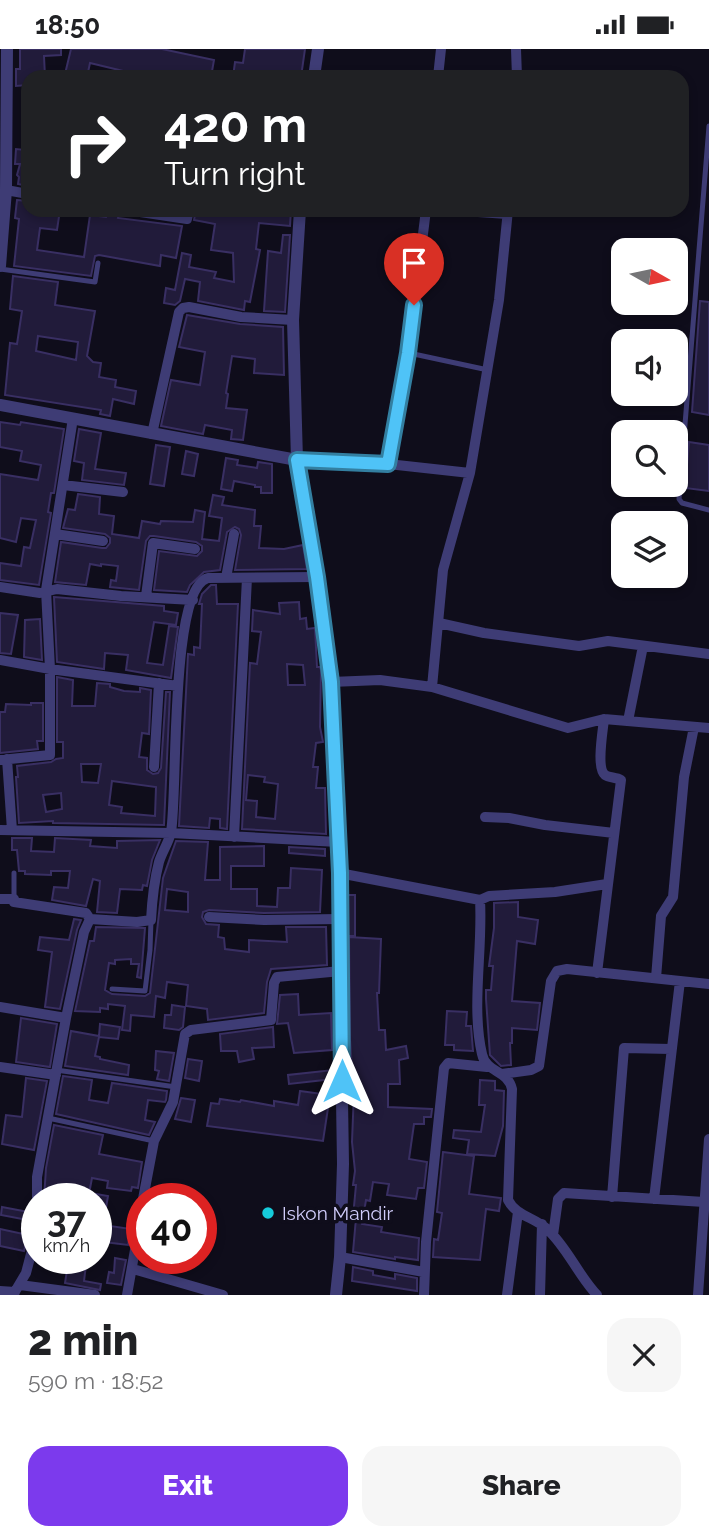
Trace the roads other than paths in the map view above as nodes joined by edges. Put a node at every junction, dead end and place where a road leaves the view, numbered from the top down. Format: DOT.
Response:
graph roads {
  1 [pos="7,49"];
  2 [pos="318,49"];
  3 [pos="441,49"];
  4 [pos="516,49"];
  5 [pos="315,70"];
  6 [pos="439,70"];
  7 [pos="517,70"];
  8 [pos="709,125"];
  9 [pos="6,190"];
  10 [pos="21,193"];
  11 [pos="300,217"];
  12 [pos="425,217"];
  13 [pos="507,217"];
  14 [pos="98,263"];
  15 [pos="0,266"];
  16 [pos="293,320"];
  17 [pos="408,353"];
  18 [pos="488,370"];
  19 [pos="0,405"];
  20 [pos="73,418"];
  21 [pos="152,434"];
  22 [pos="297,460"];
  23 [pos="388,464"];
  24 [pos="470,473"];
  25 [pos="63,485"];
  26 [pos="123,492"];
  27 [pos="709,510"];
  28 [pos="55,534"];
  29 [pos="234,534"];
  30 [pos="103,541"];
  31 [pos="195,549"];
  32 [pos="317,577"];
  33 [pos="226,578"];
  34 [pos="247,578"];
  35 [pos="0,587"];
  36 [pos="46,590"];
  37 [pos="146,596"];
  38 [pos="193,600"];
  39 [pos="439,623"];
  40 [pos="643,646"];
  41 [pos="709,654"];
  42 [pos="0,660"];
  43 [pos="50,669"];
  44 [pos="331,682"];
  45 [pos="159,683"];
  46 [pos="178,686"];
  47 [pos="432,687"];
  48 [pos="604,719"];
  49 [pos="628,721"];
  50 [pos="694,727"];
  51 [pos="709,728"];
  52 [pos="4,759"];
  53 [pos="154,768"];
  54 [pos="485,817"];
  55 [pos="0,830"];
  56 [pos="12,830"];
  57 [pos="171,833"];
  58 [pos="614,833"];
  59 [pos="234,837"];
  60 [pos="338,842"];
  61 [pos="14,873"];
  62 [pos="340,873"];
  63 [pos="607,884"];
  64 [pos="0,899"];
  65 [pos="14,899"];
  66 [pos="480,900"];
  67 [pos="209,917"];
  68 [pos="90,919"];
  69 [pos="340,919"];
  70 [pos="151,920"];
  71 [pos="341,971"];
  72 [pos="597,973"];
  73 [pos="656,978"];
  74 [pos="680,981"];
  75 [pos="709,983"];
  76 [pos="112,989"];
  77 [pos="0,1006"];
  78 [pos="66,1018"];
  79 [pos="671,1049"];
  80 [pos="0,1067"];
  81 [pos="487,1067"];
  82 [pos="56,1073"];
  83 [pos="502,1074"];
  84 [pos="176,1087"];
  85 [pos="48,1118"];
  86 [pos="709,1139"];
  87 [pos="154,1140"];
  88 [pos="37,1183"];
  89 [pos="147,1183"];
  90 [pos="612,1197"];
  91 [pos="654,1199"];
  92 [pos="704,1202"];
  93 [pos="518,1212"];
  94 [pos="542,1224"];
  95 [pos="553,1235"];
  96 [pos="340,1257"];
  97 [pos="424,1272"];
  98 [pos="25,1274"];
  99 [pos="132,1274"];
  100 [pos="150,1274"];
  101 [pos="0,1291"];
  102 [pos="16,1291"];
  103 [pos="592,1292"];
  104 [pos="78,1293"];
  105 [pos="95,1295"];
  106 [pos="127,1295"];
  107 [pos="223,1295"];
  108 [pos="336,1295"];
  109 [pos="424,1295"];
  110 [pos="507,1295"];
  111 [pos="540,1295"];
  112 [pos="698,1295"];
  1 -- 9 [label="street"];
  2 -- 5 [label="street"];
  3 -- 6 [label="street"];
  4 -- 7 [label="street"];
  8 -- 27 [label="lane"];
  9 -- 10 [label="street"];
  9 -- 15 [label="street"];
  11 -- 16 [label="street"];
  12 -- 17 [label="street"];
  13 -- 18 [label="street"];
  14 -- 15 [label="lane"];
  16 -- 21 [label="street"];
  16 -- 22 [label="street"];
  17 -- 18 [label="lane"];
  17 -- 23 [label="street"];
  18 -- 24 [label="street"];
  19 -- 20 [label="street"];
  20 -- 21 [label="street"];
  20 -- 25 [label="street"];
  21 -- 22 [label="street"];
  22 -- 23 [label="street"];
  22 -- 32 [label="street"];
  23 -- 24 [label="street"];
  24 -- 39 [label="street"];
  25 -- 26 [label="street"];
  25 -- 28 [label="street"];
  28 -- 30 [label="street"];
  28 -- 36 [label="street"];
  29 -- 33 [label="street"];
  31 -- 37 [label="street"];
  32 -- 34 [label="street"];
  32 -- 44 [label="street"];
  33 -- 34 [label="street"];
  33 -- 38 [label="street"];
  34 -- 59 [label="street"];
  35 -- 36 [label="street"];
  36 -- 37 [label="street"];
  36 -- 43 [label="street"];
  37 -- 38 [label="street"];
  38 -- 46 [label="street"];
  39 -- 40 [label="street"];
  39 -- 47 [label="street"];
  40 -- 41 [label="street"];
  40 -- 49 [label="street"];
  42 -- 43 [label="street"];
  43 -- 45 [label="street"];
  43 -- 52 [label="street"];
  44 -- 47 [label="street"];
  44 -- 60 [label="street"];
  45 -- 46 [label="street"];
  45 -- 53 [label="street"];
  46 -- 57 [label="street"];
  47 -- 48 [label="street"];
  48 -- 49 [label="street"];
  48 -- 58 [label="street"];
  49 -- 50 [label="street"];
  50 -- 51 [label="street"];
  50 -- 73 [label="street"];
  52 -- 56 [label="street"];
  54 -- 58 [label="street"];
  55 -- 56 [label="street"];
  56 -- 57 [label="street"];
  57 -- 59 [label="street"];
  57 -- 70 [label="street"];
  58 -- 63 [label="street"];
  59 -- 60 [label="street"];
  60 -- 62 [label="street"];
  61 -- 65 [label="lane"];
  62 -- 66 [label="street"];
  62 -- 69 [label="street"];
  63 -- 66 [label="street"];
  63 -- 72 [label="street"];
  64 -- 65 [label="street"];
  65 -- 68 [label="street"];
  66 -- 81 [label="street"];
  67 -- 69 [label="street"];
  68 -- 70 [label="street"];
  68 -- 78 [label="street"];
  69 -- 71 [label="street"];
  70 -- 76 [label="lane"];
  71 -- 84 [label="street"];
  71 -- 96 [label="street"];
  72 -- 73 [label="street"];
  72 -- 83 [label="street"];
  73 -- 74 [label="street"];
  74 -- 75 [label="street"];
  74 -- 79 [label="street"];
  77 -- 78 [label="street"];
  78 -- 82 [label="street"];
  79 -- 90 [label="street"];
  79 -- 91 [label="street"];
  80 -- 82 [label="street"];
  81 -- 83 [label="street"];
  81 -- 97 [label="street"];
  82 -- 84 [label="lane"];
  82 -- 85 [label="street"];
  83 -- 93 [label="street"];
  84 -- 87 [label="street"];
  85 -- 87 [label="lane"];
  85 -- 88 [label="street"];
  86 -- 92 [label="street"];
  87 -- 89 [label="street"];
  90 -- 91 [label="street"];
  90 -- 95 [label="street"];
  91 -- 92 [label="street"];
  92 -- 112 [label="street"];
  93 -- 94 [label="street"];
  93 -- 110 [label="street"];
  94 -- 95 [label="street"];
  94 -- 111 [label="street"];
  95 -- 103 [label="street"];
  96 -- 97 [label="street"];
  96 -- 108 [label="street"];
  97 -- 109 [label="street"];
  98 -- 102 [label="street"];
  99 -- 106 [label="street"];
  100 -- 107 [label="street"];
  101 -- 102 [label="street"];
  102 -- 104 [label="street"];
  104 -- 105 [label="street"];
}
